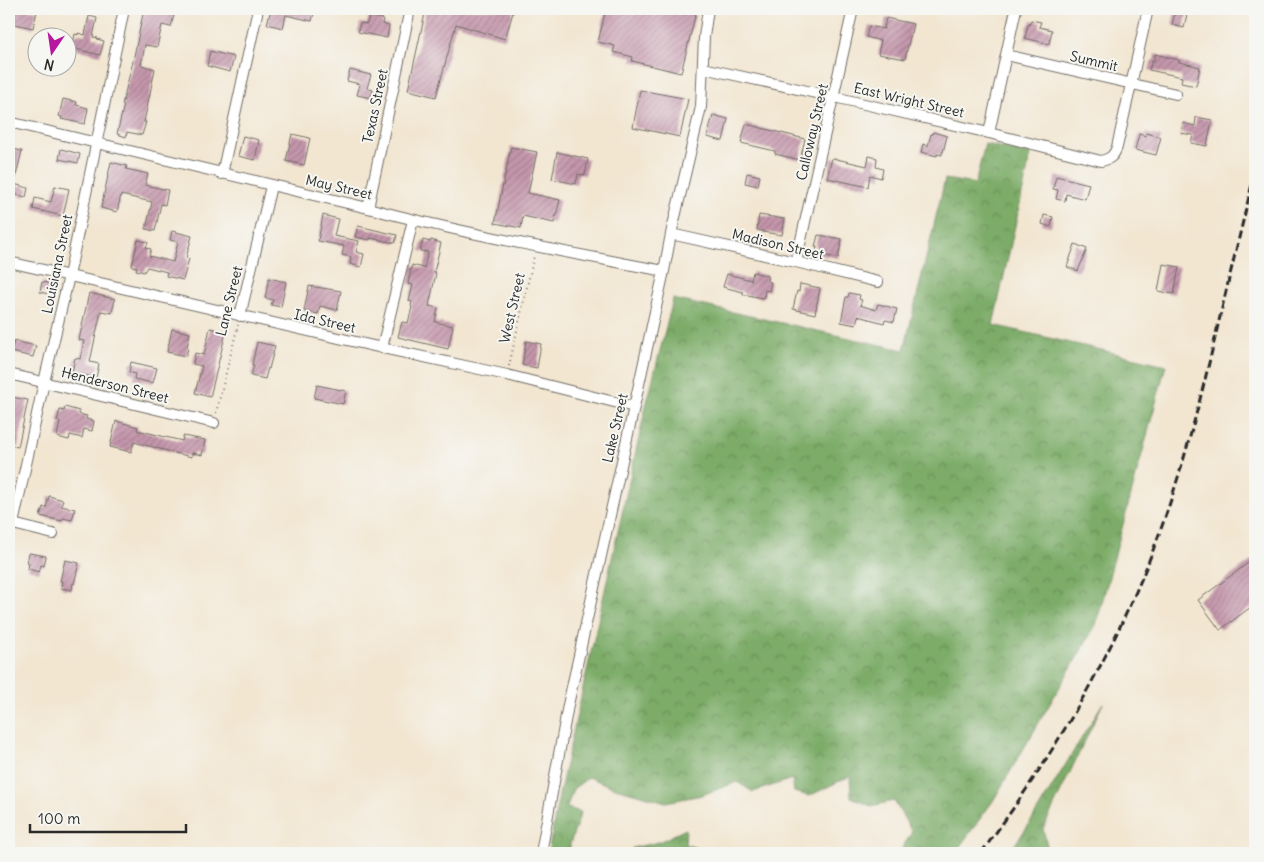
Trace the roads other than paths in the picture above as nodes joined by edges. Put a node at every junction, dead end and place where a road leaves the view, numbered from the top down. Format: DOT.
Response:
graph roads {
  1 [pos="124,9"];
  2 [pos="258,9"];
  3 [pos="410,9"];
  4 [pos="708,9"];
  5 [pos="853,9"];
  6 [pos="1016,9"];
  7 [pos="1148,9"];
  8 [pos="1006,55"];
  9 [pos="703,68"];
  10 [pos="1131,84"];
  11 [pos="1176,94"];
  12 [pos="834,97"];
  13 [pos="9,122"];
  14 [pos="989,133"];
  15 [pos="97,143"];
  16 [pos="222,174"];
  17 [pos="271,186"];
  18 [pos="368,208"];
  19 [pos="413,220"];
  20 [pos="671,234"];
  21 [pos="9,262"];
  22 [pos="796,262"];
  23 [pos="664,271"];
  24 [pos="69,276"];
  25 [pos="878,282"];
  26 [pos="240,316"];
  27 [pos="382,348"];
  28 [pos="9,374"];
  29 [pos="44,382"];
  30 [pos="634,407"];
  31 [pos="214,423"];
  32 [pos="11,524"];
  33 [pos="53,534"];
  34 [pos="541,853"];
  1 -- 15 [label="street, Louisiana Street"];
  2 -- 16 [label="street"];
  3 -- 18 [label="street, Texas Street"];
  4 -- 9 [label="street, Lake Street"];
  5 -- 12 [label="street, Calloway Street"];
  6 -- 8 [label="street"];
  7 -- 10 [label="street"];
  8 -- 10 [label="street, Summit"];
  8 -- 14 [label="street"];
  9 -- 12 [label="street, East Wright Street"];
  9 -- 20 [label="street, Lake Street"];
  10 -- 11 [label="street, Summit"];
  10 -- 14 [label="street, East Wright Street"];
  12 -- 14 [label="street, East Wright Street"];
  12 -- 22 [label="street, Calloway Street"];
  13 -- 15 [label="street, May Street"];
  15 -- 16 [label="street, May Street"];
  15 -- 24 [label="street, Louisiana Street"];
  16 -- 17 [label="street, May Street"];
  17 -- 18 [label="street, May Street"];
  17 -- 26 [label="street, Lane Street"];
  18 -- 19 [label="street, May Street"];
  19 -- 23 [label="street, May Street"];
  19 -- 27 [label="street"];
  20 -- 22 [label="street, Madison Street"];
  20 -- 23 [label="street, Lake Street"];
  21 -- 24 [label="street, Ida Street"];
  22 -- 25 [label="street, Madison Street"];
  23 -- 30 [label="street, Lake Street"];
  24 -- 26 [label="street, Ida Street"];
  24 -- 29 [label="street, Louisiana Street"];
  26 -- 27 [label="street, Ida Street"];
  27 -- 30 [label="street, Ida Street"];
  28 -- 29 [label="street, Henderson Street"];
  29 -- 31 [label="street, Henderson Street"];
  29 -- 32 [label="street, Louisiana Street"];
  30 -- 34 [label="street, Lake Street"];
  32 -- 33 [label="street"];
}
